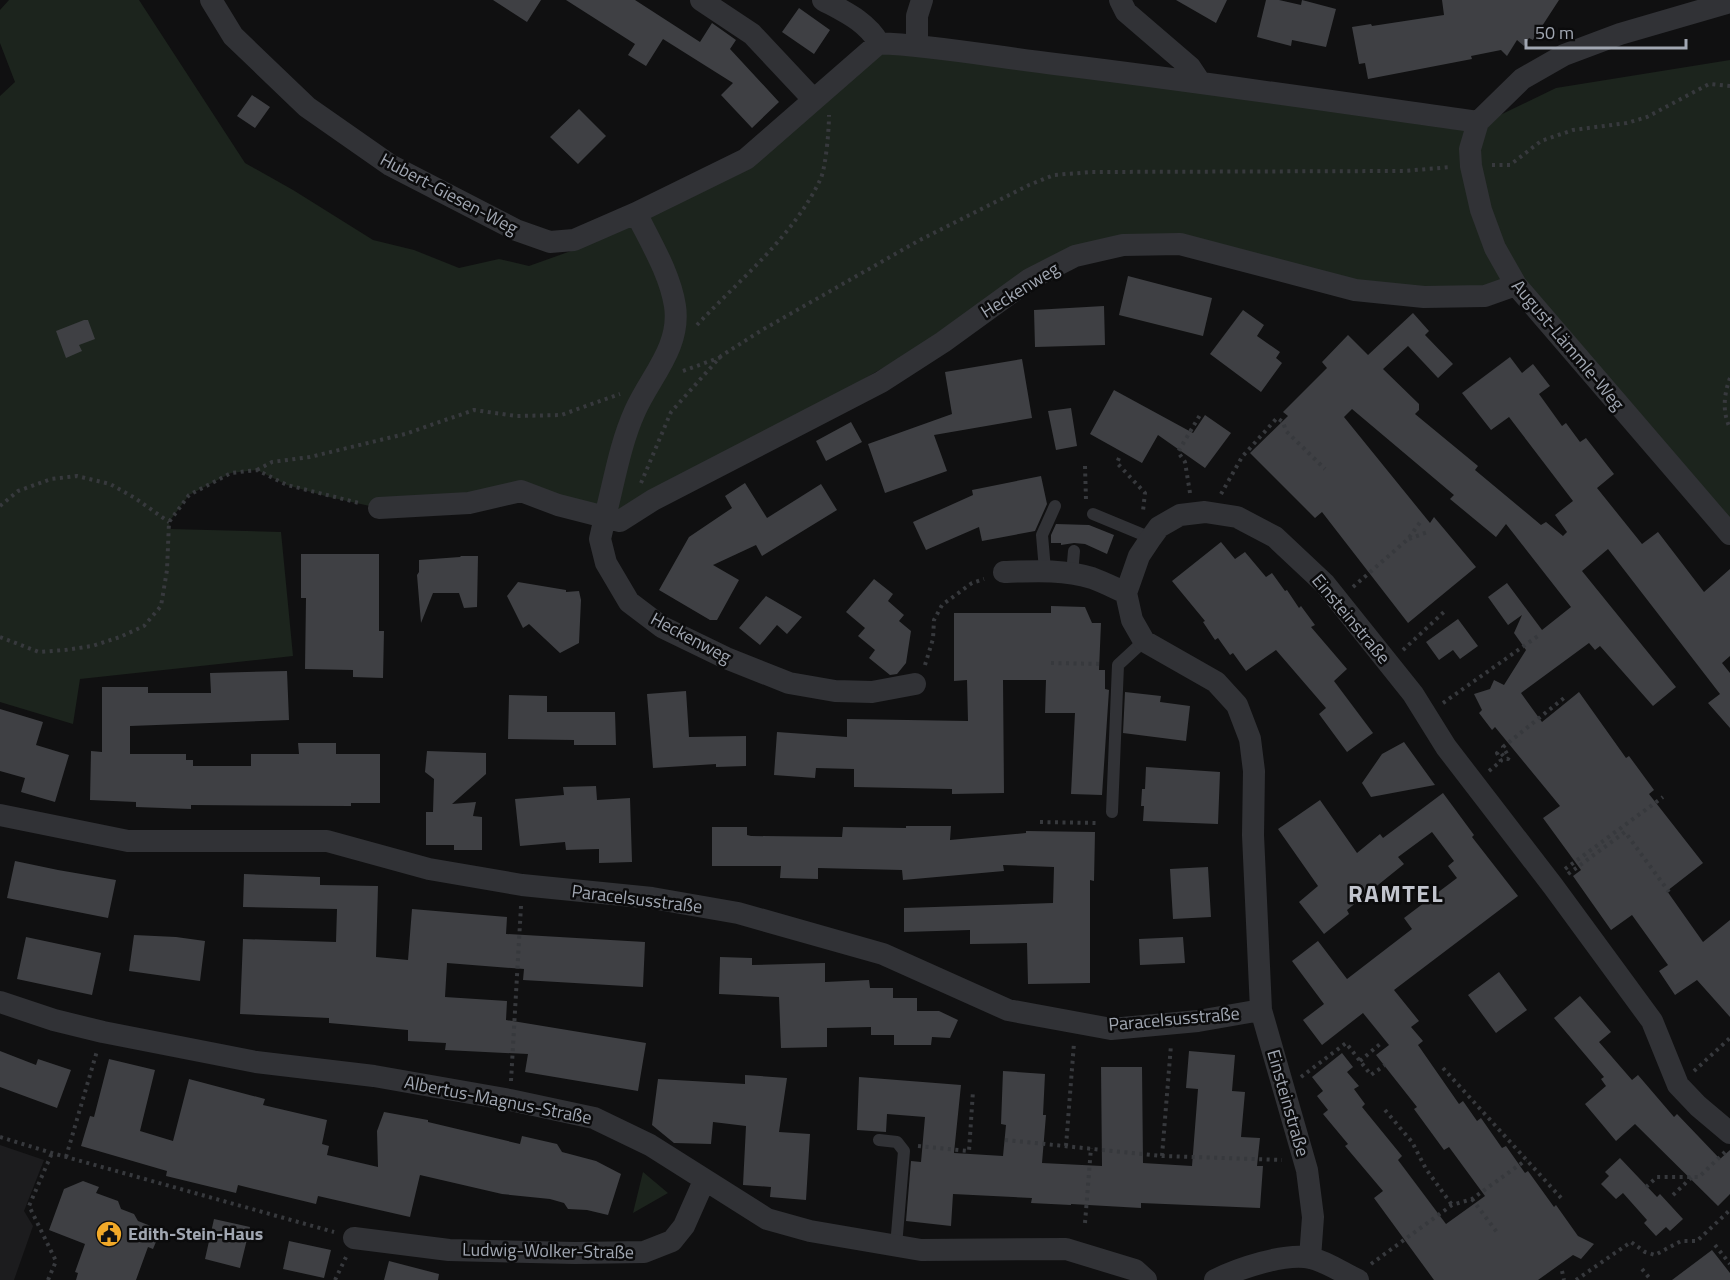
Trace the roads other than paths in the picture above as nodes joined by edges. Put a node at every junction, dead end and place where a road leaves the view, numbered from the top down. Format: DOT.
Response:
graph roads {
  1 [pos="211,0"];
  2 [pos="701,0"];
  3 [pos="823,0"];
  4 [pos="922,0"];
  5 [pos="1120,0"];
  6 [pos="1720,2"];
  7 [pos="879,43"];
  8 [pos="917,45"];
  9 [pos="1200,82"];
  10 [pos="817,96"];
  11 [pos="1478,122"];
  12 [pos="636,213"];
  13 [pos="1516,285"];
  14 [pos="1055,506"];
  15 [pos="379,508"];
  16 [pos="1094,514"];
  17 [pos="605,517"];
  18 [pos="1730,534"];
  19 [pos="1145,535"];
  20 [pos="1074,551"];
  21 [pos="1045,570"];
  22 [pos="1004,572"];
  23 [pos="1072,574"];
  24 [pos="1126,593"];
  25 [pos="1144,641"];
  26 [pos="915,684"];
  27 [pos="1112,812"];
  28 [pos="0,815"];
  29 [pos="0,1002"];
  30 [pos="1261,1010"];
  31 [pos="1730,1133"];
  32 [pos="879,1140"];
  33 [pos="704,1180"];
  34 [pos="354,1238"];
  35 [pos="896,1246"];
  36 [pos="1310,1258"];
  37 [pos="1362,1273"];
  38 [pos="1146,1280"];
  39 [pos="1215,1280"];
  1 -- 12 [label="street, Hubert-Giesen-Weg"];
  2 -- 10 [label="street"];
  3 -- 7 [label="street"];
  4 -- 8 [label="street"];
  5 -- 9 [label="street"];
  6 -- 11 [label="street"];
  7 -- 8 [label="street"];
  7 -- 10 [label="street"];
  8 -- 9 [label="street"];
  9 -- 11 [label="street"];
  10 -- 12 [label="street"];
  11 -- 13 [label="street, August-Lämmle-Weg"];
  12 -- 17 [label="street, Heckenweg"];
  13 -- 17 [label="street, Heckenweg"];
  13 -- 18 [label="street, August-Lämmle-Weg"];
  14 -- 21 [label="lane"];
  15 -- 17 [label="street, Heckenweg"];
  16 -- 19 [label="lane"];
  17 -- 26 [label="street, Heckenweg"];
  19 -- 24 [label="street"];
  19 -- 31 [label="street, Einsteinstraße"];
  20 -- 23 [label="lane"];
  21 -- 22 [label="street"];
  21 -- 23 [label="street"];
  23 -- 24 [label="street"];
  24 -- 25 [label="street"];
  25 -- 27 [label="lane"];
  25 -- 30 [label="street, Einsteinstraße"];
  28 -- 30 [label="street, Paracelsusstraße"];
  29 -- 33 [label="street, Albertus-Magnus-Straße"];
  30 -- 36 [label="street, Einsteinstraße"];
  32 -- 35 [label="lane"];
  33 -- 34 [label="street, Ludwig-Wolker-Straße"];
  33 -- 35 [label="street, Albertus-Magnus-Straße"];
  35 -- 38 [label="street, Albertus-Magnus-Straße"];
  36 -- 37 [label="street"];
  36 -- 39 [label="street"];
}
